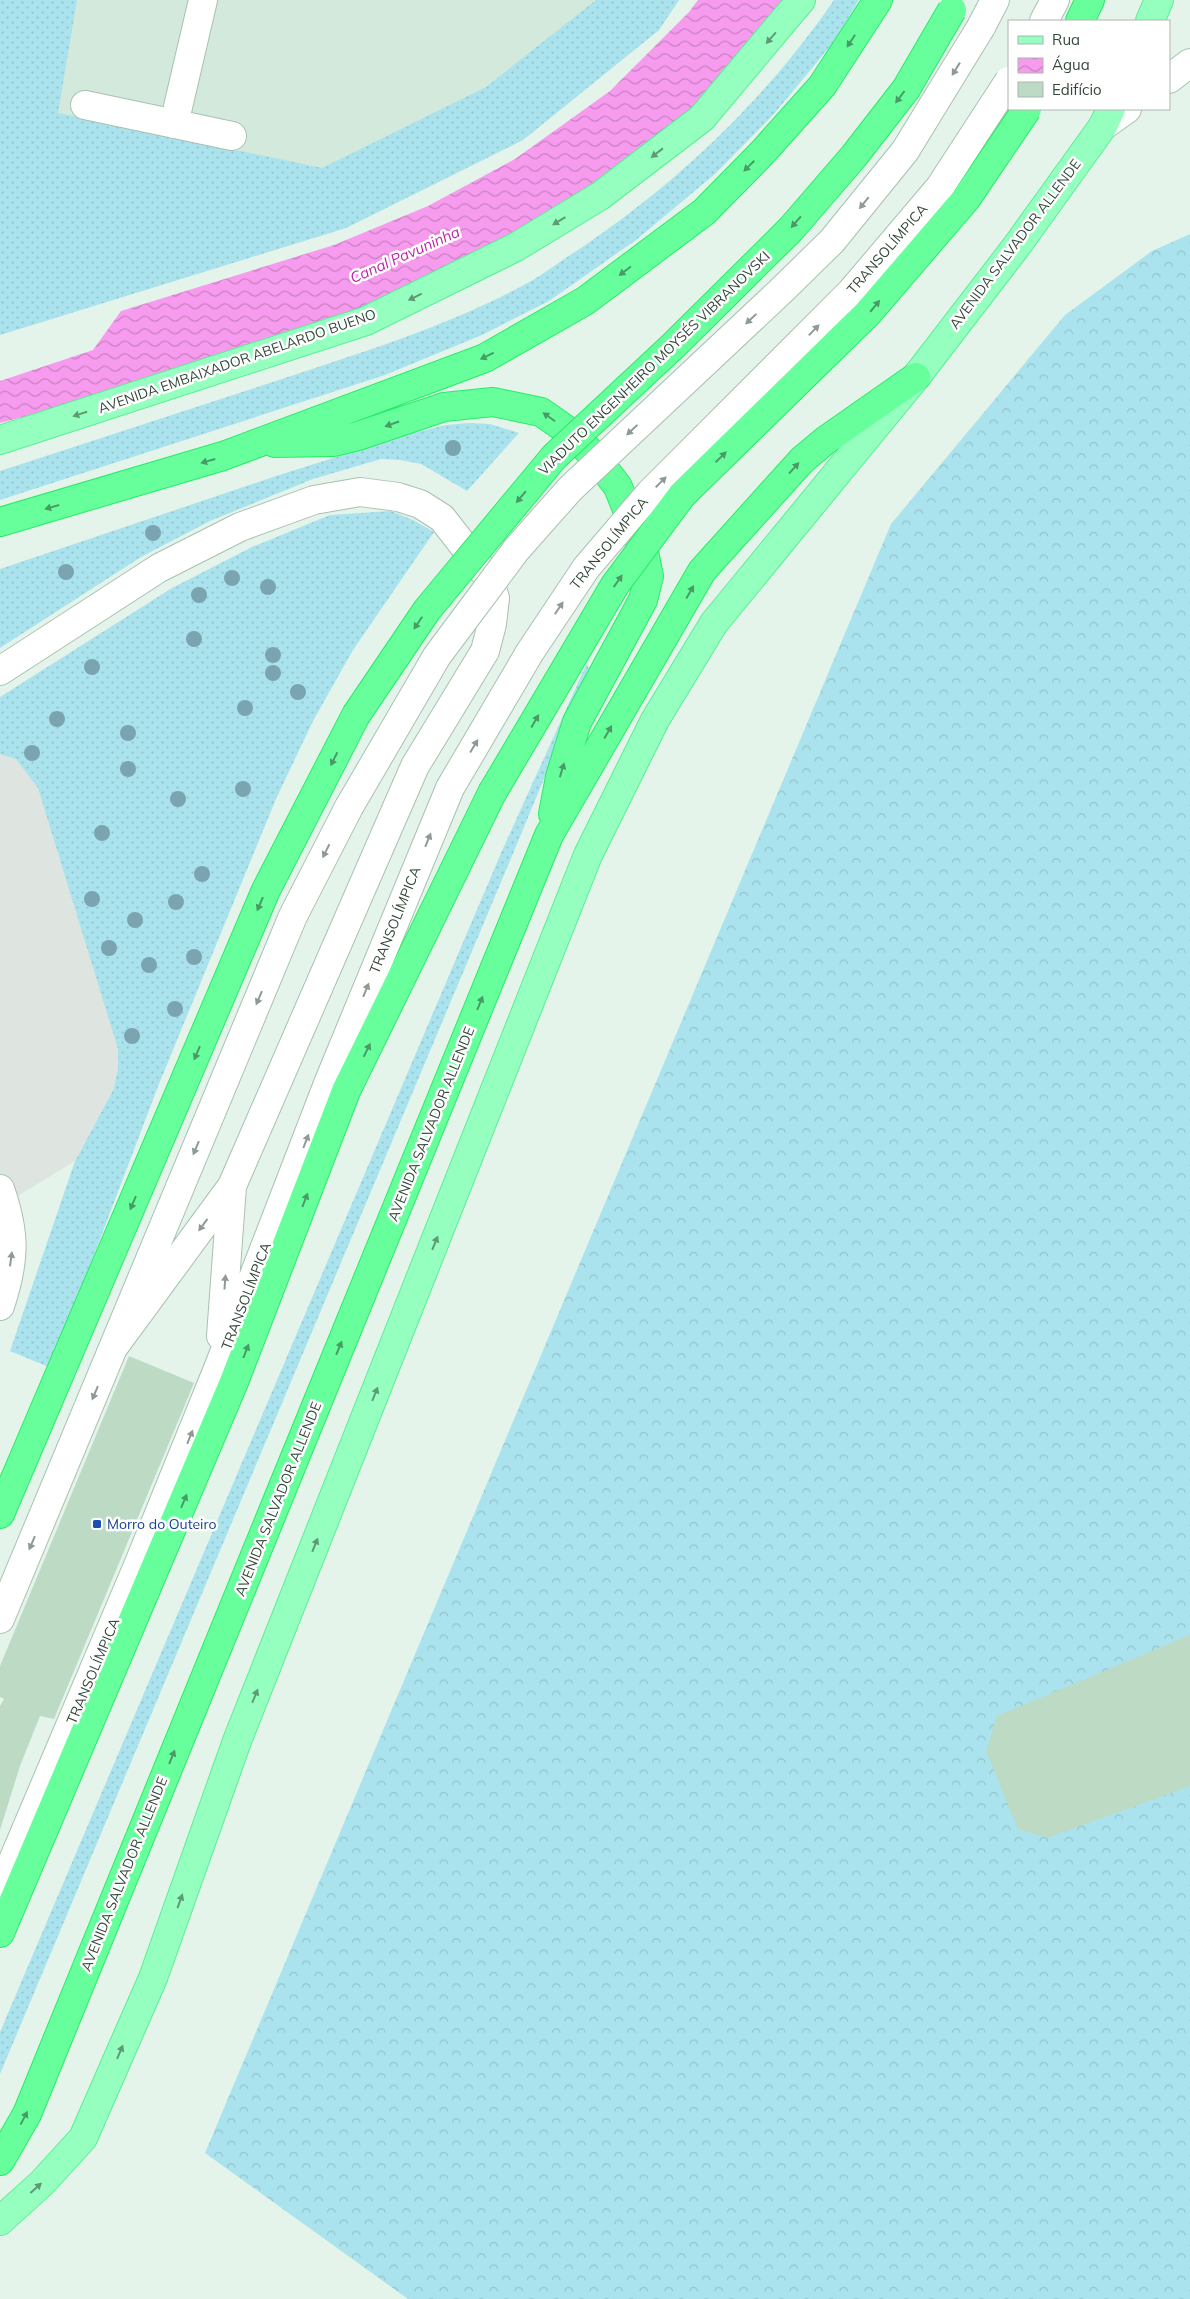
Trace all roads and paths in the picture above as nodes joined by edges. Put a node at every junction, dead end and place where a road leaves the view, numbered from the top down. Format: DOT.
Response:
graph roads {
  1 [pos="203,0"];
  2 [pos="801,0"];
  3 [pos="878,0"];
  4 [pos="995,0"];
  5 [pos="1055,0"];
  6 [pos="1090,0"];
  7 [pos="1159,0"];
  8 [pos="954,5"];
  9 [pos="1045,20"];
  10 [pos="1080,20"];
  11 [pos="1150,20"];
  12 [pos="1190,63"];
  13 [pos="1170,78"];
  14 [pos="1008,82"];
  15 [pos="84,105"];
  16 [pos="1026,110"];
  17 [pos="1125,110"];
  18 [pos="1107,118"];
  19 [pos="174,124"];
  20 [pos="232,136"];
  21 [pos="916,377"];
  22 [pos="0,440"];
  23 [pos="254,444"];
  24 [pos="0,522"];
  25 [pos="0,671"];
  26 [pos="549,835"];
  27 [pos="232,1186"];
  28 [pos="0,1189"];
  29 [pos="0,1306"];
  30 [pos="113,1348"];
  31 [pos="219,1366"];
  32 [pos="0,1514"];
  33 [pos="0,1619"];
  34 [pos="0,1891"];
  35 [pos="0,1933"];
  36 [pos="0,2160"];
  37 [pos="0,2221"];
  1 -- 19 [label="street"];
  2 -- 22 [label="main road, AVENIDA EMBAIXADOR ABELARDO BUENO, one-way"];
  3 -- 23 [label="highway, one-way"];
  4 -- 30 [label="street, one-way, bridge"];
  5 -- 9 [label="street"];
  6 -- 10 [label="highway"];
  7 -- 11 [label="main road"];
  8 -- 32 [label="highway, VIADUTO ENGENHEIRO MOYSÉS VIBRANOVSKI, one-way, bridge"];
  12 -- 13 [label="street"];
  31 -- 14 [label="street, TRANSOLÍMPICA, one-way, bridge"];
  15 -- 19 [label="street"];
  35 -- 16 [label="highway, one-way, bridge"];
  17 -- 18 [label="street"];
  18 -- 21 [label="main road, AVENIDA SALVADOR ALLENDE"];
  19 -- 20 [label="street"];
  26 -- 21 [label="highway, one-way"];
  37 -- 21 [label="main road, AVENIDA SALVADOR ALLENDE, one-way"];
  23 -- 24 [label="highway, one-way"];
  26 -- 23 [label="highway, one-way"];
  25 -- 27 [label="street"];
  36 -- 26 [label="highway, AVENIDA SALVADOR ALLENDE, one-way"];
  27 -- 30 [label="street, one-way"];
  31 -- 27 [label="street, one-way"];
  29 -- 28 [label="street, one-way"];
  30 -- 33 [label="street, one-way"];
  34 -- 31 [label="street, TRANSOLÍMPICA, one-way"];
}
